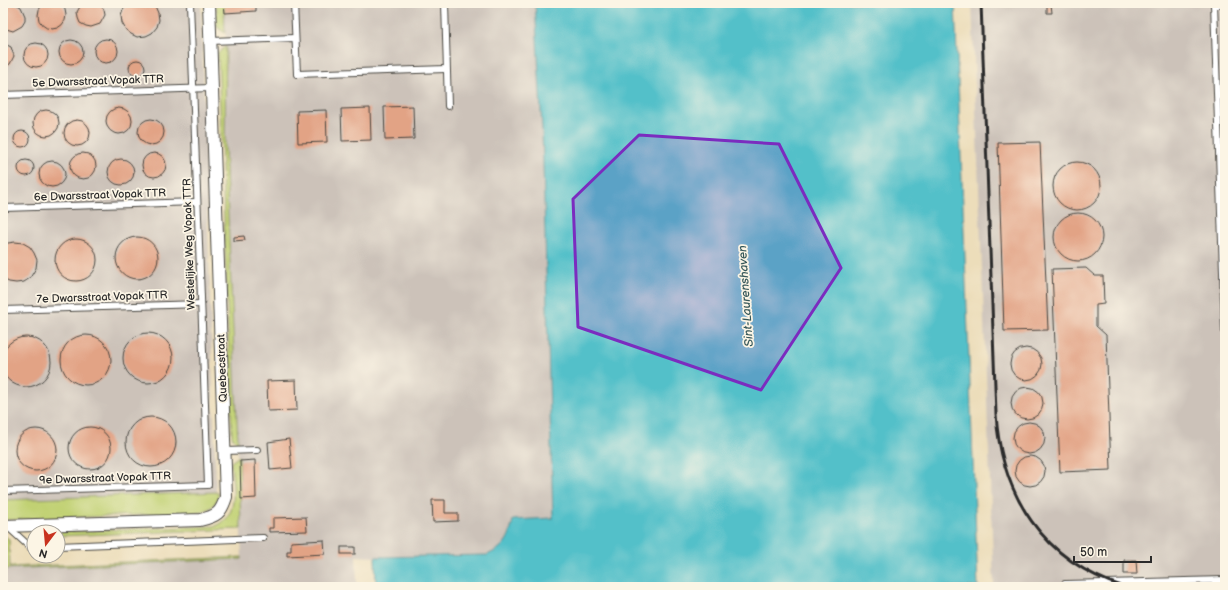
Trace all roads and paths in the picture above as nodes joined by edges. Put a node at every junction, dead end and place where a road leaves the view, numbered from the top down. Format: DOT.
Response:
graph roads {
  1 [pos="190,3"];
  2 [pos="209,3"];
  3 [pos="294,3"];
  4 [pos="444,3"];
  5 [pos="1214,4"];
  6 [pos="1225,5"];
  7 [pos="295,38"];
  8 [pos="210,41"];
  9 [pos="446,69"];
  10 [pos="193,88"];
  11 [pos="212,88"];
  12 [pos="3,95"];
  13 [pos="448,106"];
  14 [pos="198,202"];
  15 [pos="3,208"];
  16 [pos="201,304"];
  17 [pos="3,310"];
  18 [pos="1225,332"];
  19 [pos="258,450"];
  20 [pos="225,451"];
  21 [pos="208,485"];
  22 [pos="3,491"];
  23 [pos="5,526"];
  24 [pos="264,538"];
  25 [pos="26,544"];
  26 [pos="66,546"];
  27 [pos="1225,580"];
  28 [pos="1065,584"];
  1 -- 10 [label="lane, Westelijke Weg Vopak TTR"];
  2 -- 8 [label="street, Quebecstraat"];
  3 -- 7 [label="lane"];
  4 -- 9 [label="lane"];
  5 -- 6 [label="lane"];
  5 -- 18 [label="lane"];
  7 -- 8 [label="lane"];
  7 -- 9 [label="lane"];
  8 -- 11 [label="street, Quebecstraat"];
  9 -- 13 [label="lane"];
  10 -- 11 [label="lane, 5e Dwarsstraat Vopak TTR"];
  10 -- 12 [label="lane, 5e Dwarsstraat Vopak TTR"];
  10 -- 14 [label="lane, Westelijke Weg Vopak TTR"];
  11 -- 20 [label="street, Quebecstraat"];
  14 -- 15 [label="lane, 6e Dwarsstraat Vopak TTR"];
  14 -- 16 [label="lane, Westelijke Weg Vopak TTR"];
  16 -- 17 [label="lane, 7e Dwarsstraat Vopak TTR"];
  16 -- 21 [label="lane, Westelijke Weg Vopak TTR"];
  19 -- 20 [label="lane"];
  20 -- 23 [label="street, Quebecstraat"];
  21 -- 22 [label="lane, 9e Dwarsstraat Vopak TTR"];
  23 -- 25 [label="lane"];
  24 -- 26 [label="lane"];
  27 -- 28 [label="lane"];
}
